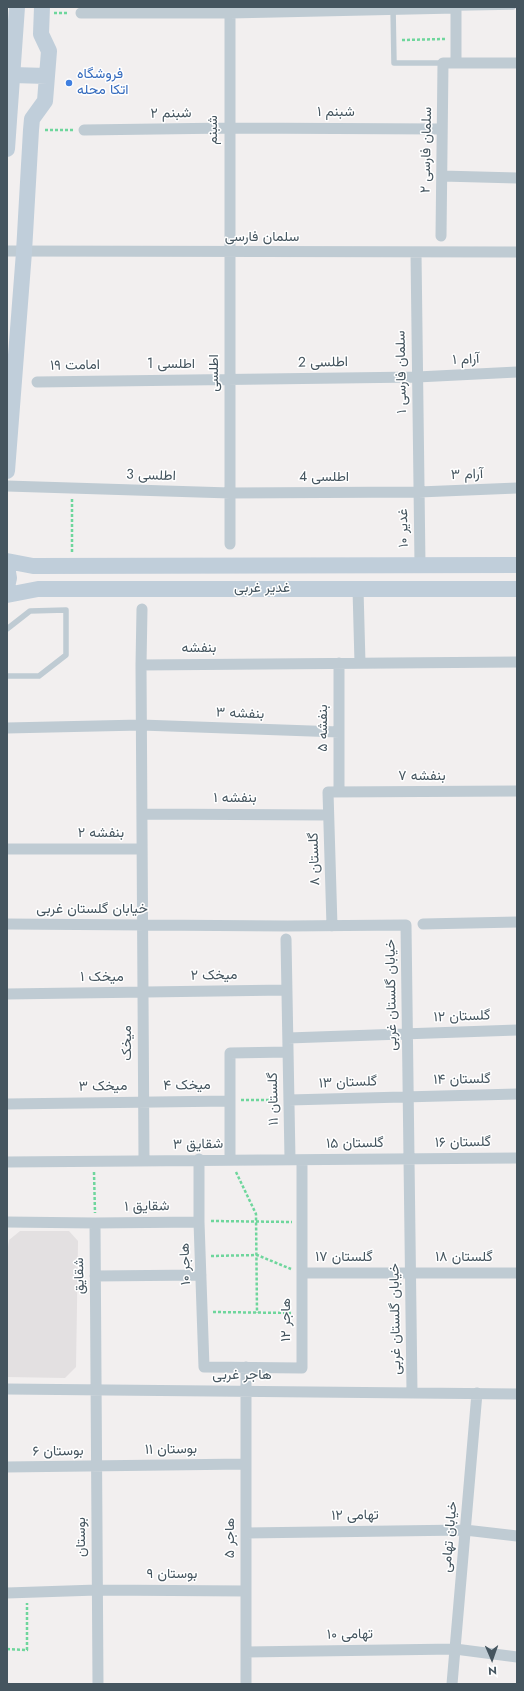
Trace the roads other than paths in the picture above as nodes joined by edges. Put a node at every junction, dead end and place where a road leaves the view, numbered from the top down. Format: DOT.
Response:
graph roads {
  1 [pos="513,7"];
  2 [pos="393,8"];
  3 [pos="456,8"];
  4 [pos="42,10"];
  5 [pos="230,10"];
  6 [pos="81,13"];
  7 [pos="14,16"];
  8 [pos="443,63"];
  9 [pos="456,63"];
  10 [pos="517,63"];
  11 [pos="12,75"];
  12 [pos="47,76"];
  13 [pos="229,128"];
  14 [pos="442,129"];
  15 [pos="84,130"];
  16 [pos="7,149"];
  17 [pos="442,176"];
  18 [pos="517,178"];
  19 [pos="441,236"];
  20 [pos="7,251"];
  21 [pos="24,252"];
  22 [pos="517,252"];
  23 [pos="229,253"];
  24 [pos="416,253"];
  25 [pos="517,372"];
  26 [pos="417,377"];
  27 [pos="113,380"];
  28 [pos="230,380"];
  29 [pos="37,382"];
  30 [pos="7,472"];
  31 [pos="7,486"];
  32 [pos="517,488"];
  33 [pos="419,492"];
  34 [pos="230,493"];
  35 [pos="230,544"];
  36 [pos="7,561"];
  37 [pos="420,564"];
  38 [pos="517,565"];
  39 [pos="7,566"];
  40 [pos="7,588"];
  41 [pos="358,589"];
  42 [pos="517,589"];
  43 [pos="7,595"];
  44 [pos="142,609"];
  45 [pos="7,629"];
  46 [pos="517,662"];
  47 [pos="339,663"];
  48 [pos="360,663"];
  49 [pos="141,665"];
  50 [pos="7,676"];
  51 [pos="141,726"];
  52 [pos="7,728"];
  53 [pos="339,732"];
  54 [pos="517,791"];
  55 [pos="333,792"];
  56 [pos="142,814"];
  57 [pos="328,815"];
  58 [pos="7,849"];
  59 [pos="142,849"];
  60 [pos="517,922"];
  61 [pos="7,924"];
  62 [pos="423,924"];
  63 [pos="143,925"];
  64 [pos="332,926"];
  65 [pos="286,939"];
  66 [pos="286,990"];
  67 [pos="143,992"];
  68 [pos="7,994"];
  69 [pos="517,1030"];
  70 [pos="408,1034"];
  71 [pos="288,1038"];
  72 [pos="288,1052"];
  73 [pos="517,1094"];
  74 [pos="408,1096"];
  75 [pos="230,1100"];
  76 [pos="289,1100"];
  77 [pos="144,1101"];
  78 [pos="7,1104"];
  79 [pos="409,1158"];
  80 [pos="517,1158"];
  81 [pos="199,1159"];
  82 [pos="230,1159"];
  83 [pos="290,1159"];
  84 [pos="144,1160"];
  85 [pos="302,1160"];
  86 [pos="7,1162"];
  87 [pos="7,1222"];
  88 [pos="199,1222"];
  89 [pos="95,1223"];
  90 [pos="411,1272"];
  91 [pos="302,1273"];
  92 [pos="517,1273"];
  93 [pos="201,1275"];
  94 [pos="95,1276"];
  95 [pos="246,1367"];
  96 [pos="7,1389"];
  97 [pos="97,1389"];
  98 [pos="245,1392"];
  99 [pos="412,1392"];
  100 [pos="477,1393"];
  101 [pos="517,1394"];
  102 [pos="245,1464"];
  103 [pos="7,1467"];
  104 [pos="97,1467"];
  105 [pos="465,1530"];
  106 [pos="246,1533"];
  107 [pos="517,1536"];
  108 [pos="97,1590"];
  109 [pos="246,1591"];
  110 [pos="7,1593"];
  111 [pos="455,1649"];
  112 [pos="246,1652"];
  113 [pos="517,1657"];
  114 [pos="98,1684"];
  115 [pos="246,1684"];
  116 [pos="452,1684"];
  1 -- 3 [label="lane"];
  2 -- 3 [label="street"];
  2 -- 5 [label="street"];
  2 -- 8 [label="lane"];
  3 -- 9 [label="street"];
  4 -- 12 [label="main road"];
  5 -- 6 [label="street"];
  5 -- 13 [label="street, شبنم"];
  7 -- 11 [label="main road"];
  8 -- 9 [label="street"];
  8 -- 14 [label="street, سلمان فارسی ۲"];
  9 -- 10 [label="street"];
  11 -- 12 [label="main road"];
  11 -- 16 [label="main road"];
  12 -- 21 [label="main road"];
  13 -- 14 [label="street, شبنم ۱"];
  13 -- 15 [label="street, شبنم ۲"];
  13 -- 23 [label="street, شبنم"];
  14 -- 17 [label="street, سلمان فارسی ۲"];
  17 -- 18 [label="street"];
  17 -- 19 [label="street, سلمان فارسی ۲"];
  20 -- 21 [label="street, سلمان فارسی"];
  21 -- 23 [label="street, سلمان فارسی"];
  21 -- 30 [label="main road"];
  22 -- 24 [label="street, سلمان فارسی"];
  23 -- 24 [label="street, سلمان فارسی"];
  23 -- 28 [label="street, اطلسی"];
  24 -- 26 [label="street, سلمان فارسی ۱"];
  25 -- 26 [label="street, آرام ۱"];
  26 -- 28 [label="street, اطلسی 2"];
  26 -- 33 [label="street, سلمان فارسی ۱"];
  27 -- 28 [label="street, اطلسی 1"];
  27 -- 29 [label="street, امامت ۱۹"];
  28 -- 34 [label="street, اطلسی"];
  31 -- 34 [label="street, اطلسی 3"];
  32 -- 33 [label="street, آرام ۳"];
  33 -- 34 [label="street, اطلسی 4"];
  33 -- 37 [label="street, غدیر ۱۰"];
  34 -- 35 [label="street, اطلسی"];
  36 -- 37 [label="main road, غدیر غربی"];
  37 -- 38 [label="main road, غدیر غربی"];
  39 -- 40 [label="main road"];
  41 -- 42 [label="main road, غدیر غربی"];
  41 -- 43 [label="main road, غدیر غربی"];
  41 -- 48 [label="street"];
  44 -- 49 [label="street"];
  45 -- 50 [label="lane"];
  46 -- 48 [label="street, بنفشه"];
  47 -- 48 [label="street, بنفشه"];
  47 -- 49 [label="street, بنفشه"];
  47 -- 53 [label="street, بنفشه ۵"];
  49 -- 51 [label="street"];
  51 -- 52 [label="street, بنفشه ۳"];
  51 -- 53 [label="street, بنفشه ۳"];
  51 -- 56 [label="street"];
  53 -- 55 [label="street, بنفشه ۵"];
  54 -- 55 [label="street, بنفشه ۷"];
  55 -- 57 [label="street, گلستان ۸"];
  56 -- 57 [label="street, بنفشه ۱"];
  56 -- 59 [label="street"];
  57 -- 64 [label="street, گلستان ۸"];
  58 -- 59 [label="street, بنفشه ۲"];
  59 -- 63 [label="street"];
  60 -- 62 [label="street"];
  61 -- 63 [label="street, خیابان گلستان غربی"];
  63 -- 64 [label="street, خیابان گلستان غربی"];
  63 -- 67 [label="street, میخک"];
  64 -- 70 [label="street, خیابان گلستان غربی"];
  65 -- 66 [label="street, گلستان ۱۱"];
  66 -- 67 [label="street, میخک ۲"];
  66 -- 71 [label="street, گلستان ۱۱"];
  67 -- 68 [label="street, میخک ۱"];
  67 -- 77 [label="street, میخک"];
  69 -- 70 [label="street, گلستان ۱۲"];
  70 -- 71 [label="street"];
  70 -- 74 [label="street, خیابان گلستان غربی"];
  71 -- 72 [label="street, گلستان ۱۱"];
  72 -- 75 [label="street"];
  72 -- 76 [label="street, گلستان ۱۱"];
  73 -- 74 [label="street, گلستان ۱۴"];
  74 -- 76 [label="street, گلستان ۱۳"];
  74 -- 79 [label="street, خیابان گلستان غربی"];
  75 -- 77 [label="street, میخک ۴"];
  75 -- 82 [label="street"];
  76 -- 83 [label="street, گلستان ۱۱"];
  77 -- 78 [label="street, میخک ۳"];
  77 -- 84 [label="street, میخک"];
  79 -- 80 [label="street, گلستان ۱۶"];
  79 -- 85 [label="street, گلستان ۱۵"];
  79 -- 90 [label="street, خیابان گلستان غربی"];
  81 -- 82 [label="street, شقایق ۳"];
  81 -- 84 [label="street, شقایق ۳"];
  81 -- 88 [label="street, هاجر ۱۰"];
  82 -- 83 [label="street, شقایق ۳"];
  83 -- 85 [label="street, شقایق ۳"];
  84 -- 86 [label="street, شقایق ۳"];
  85 -- 91 [label="street, هاجر ۱۲"];
  87 -- 89 [label="street, شقایق ۱"];
  88 -- 89 [label="street, شقایق ۱"];
  88 -- 93 [label="street, هاجر ۱۰"];
  89 -- 94 [label="street, شقایق"];
  90 -- 91 [label="street, گلستان ۱۷"];
  90 -- 92 [label="street, گلستان ۱۸"];
  90 -- 99 [label="street, خیابان گلستان غربی"];
  91 -- 95 [label="street, هاجر ۱۲"];
  93 -- 94 [label="street"];
  93 -- 95 [label="street, هاجر ۱۰"];
  94 -- 97 [label="street, شقایق"];
  95 -- 98 [label="street, هاجر ۵"];
  96 -- 97 [label="street, هاجر غربی"];
  97 -- 98 [label="street, هاجر غربی"];
  97 -- 104 [label="street, بوستان"];
  98 -- 99 [label="street, هاجر غربی"];
  98 -- 102 [label="street, هاجر ۵"];
  99 -- 100 [label="street, هاجر غربی"];
  100 -- 101 [label="street, هاجر غربی"];
  100 -- 105 [label="street, خیابان تهامی"];
  102 -- 104 [label="street, بوستان ۱۱"];
  102 -- 106 [label="street, هاجر ۵"];
  103 -- 104 [label="street, بوستان ۶"];
  104 -- 108 [label="street, بوستان"];
  105 -- 106 [label="street, تهامی ۱۲"];
  105 -- 107 [label="street, تهامی ۱۲"];
  105 -- 111 [label="street, خیابان تهامی"];
  106 -- 109 [label="street, هاجر ۵"];
  108 -- 109 [label="street, بوستان ۹"];
  108 -- 110 [label="street, بوستان ۹"];
  108 -- 114 [label="street, بوستان"];
  109 -- 112 [label="street, هاجر ۵"];
  111 -- 112 [label="street, تهامی ۱۰"];
  111 -- 113 [label="street, تهامی ۱۰"];
  111 -- 116 [label="street, خیابان تهامی"];
  112 -- 115 [label="street, هاجر ۵"];
}
